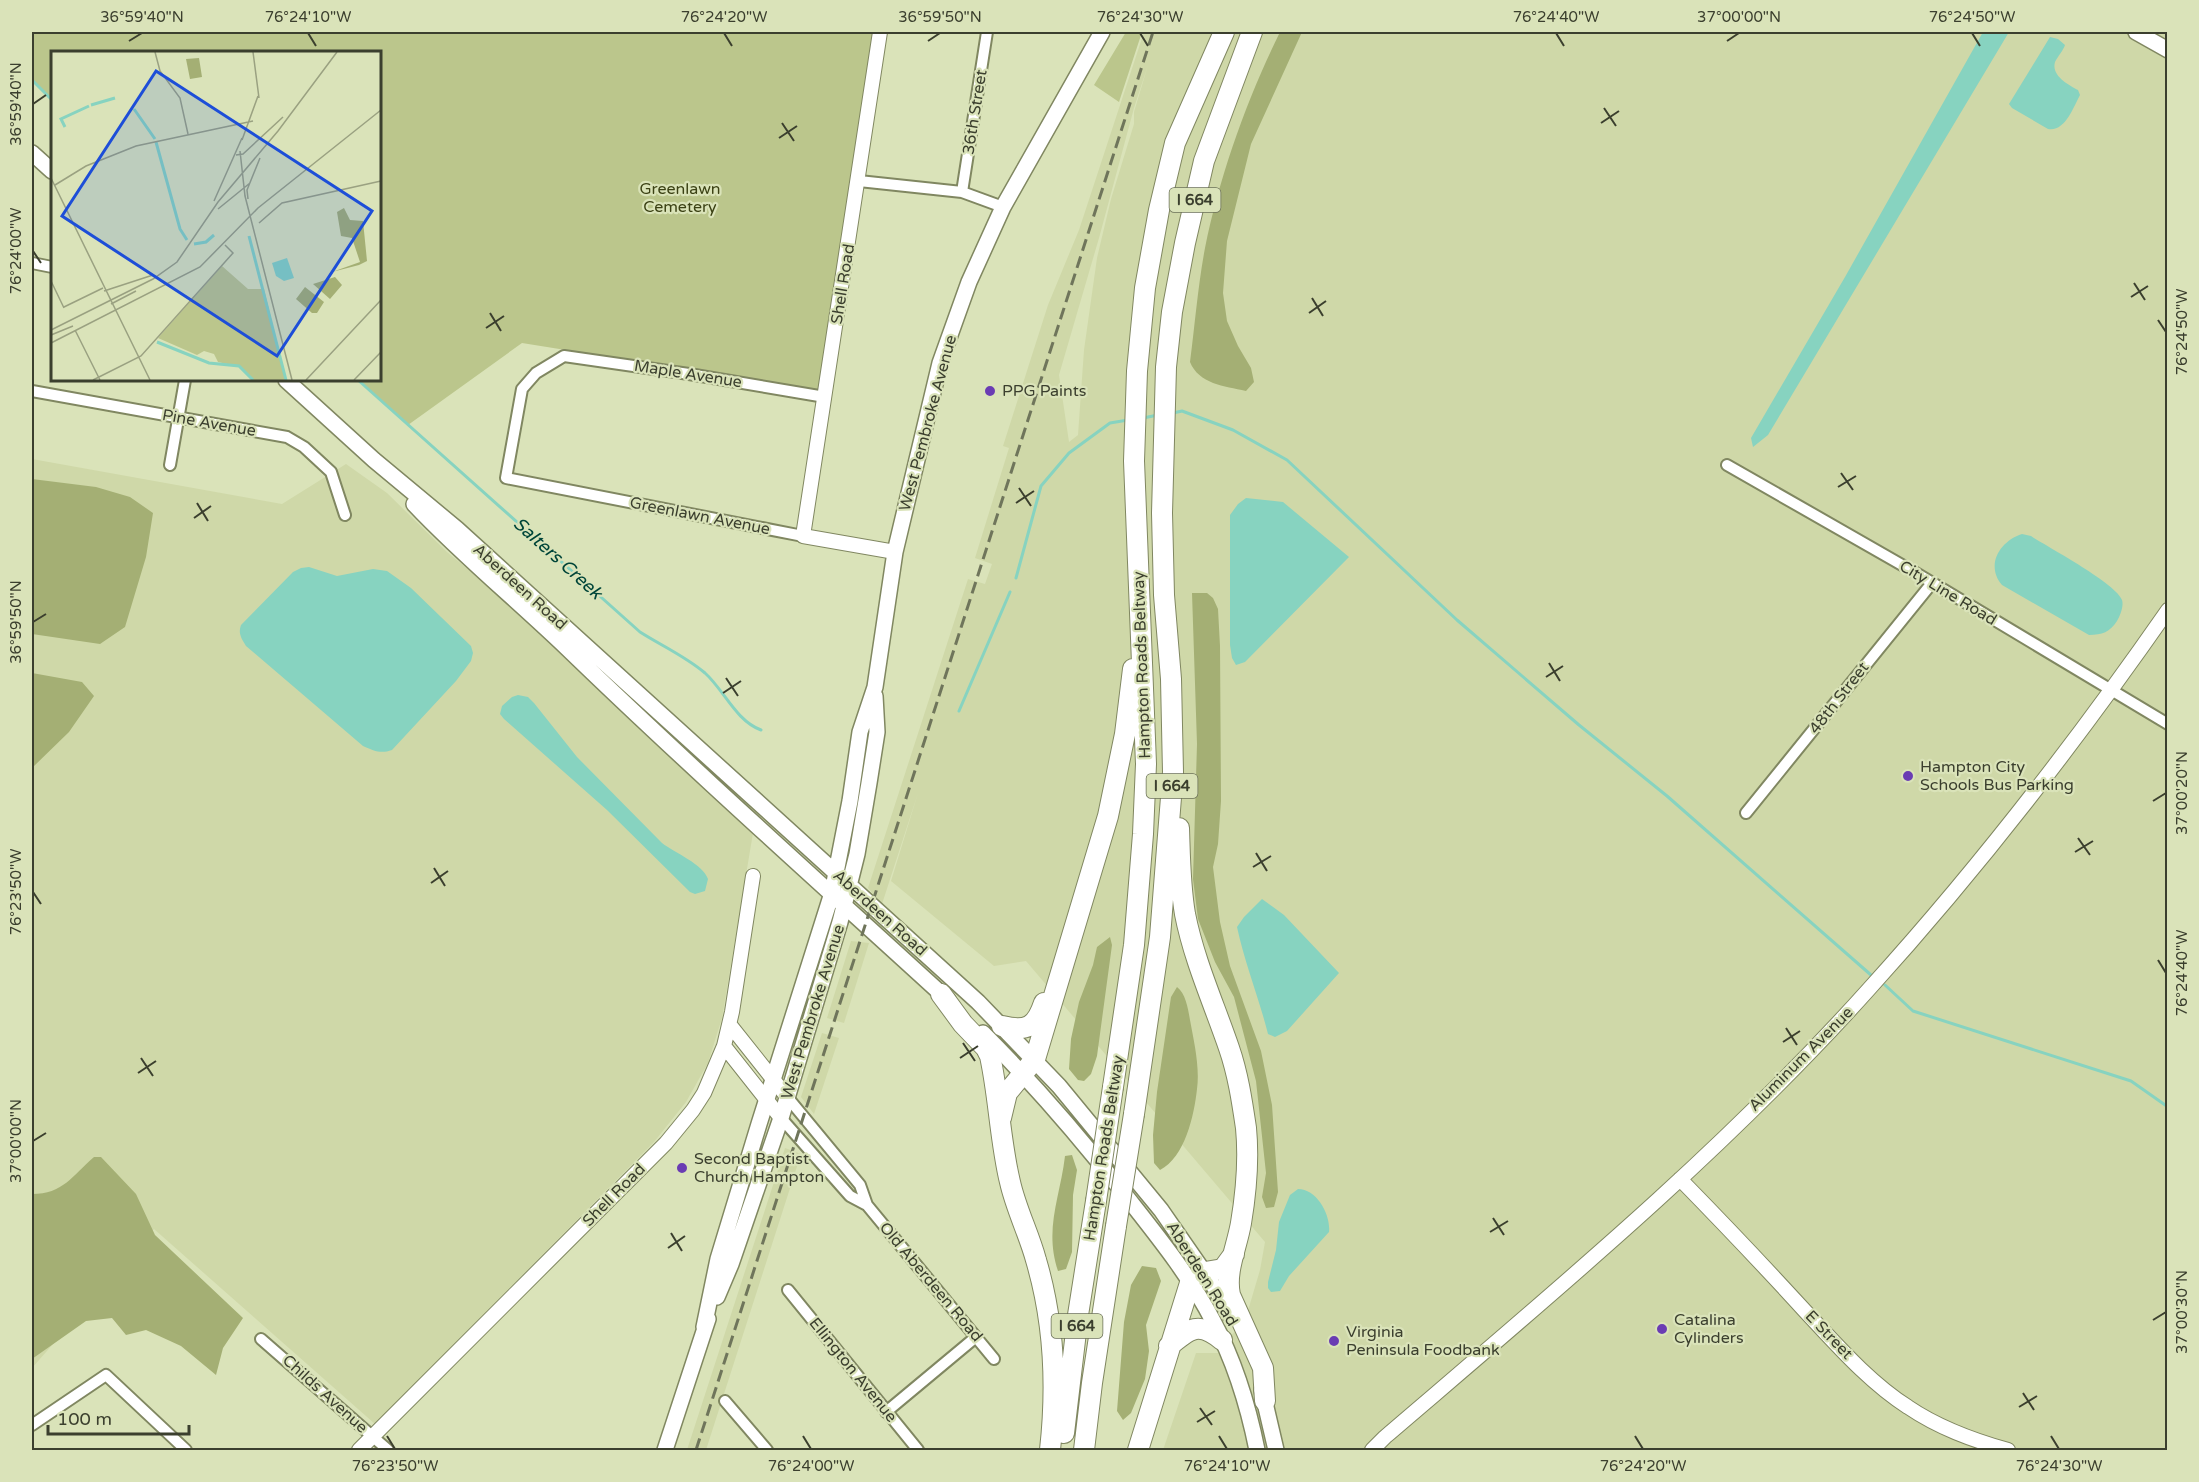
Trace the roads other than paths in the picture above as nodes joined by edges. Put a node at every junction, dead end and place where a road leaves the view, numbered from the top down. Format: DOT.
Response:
graph roads {
  1 [pos="880,32"];
  2 [pos="987,32"];
  3 [pos="1102,32"];
  4 [pos="1224,32"];
  5 [pos="2136,32"];
  6 [pos="1252,34"];
  7 [pos="2168,50"];
  8 [pos="32,153"];
  9 [pos="51,170"];
  10 [pos="859,181"];
  11 [pos="962,192"];
  12 [pos="1003,207"];
  13 [pos="32,263"];
  14 [pos="51,267"];
  15 [pos="185,381"];
  16 [pos="287,381"];
  17 [pos="32,391"];
  18 [pos="825,397"];
  19 [pos="177,418"];
  20 [pos="374,460"];
  21 [pos="170,465"];
  22 [pos="1727,465"];
  23 [pos="506,478"];
  24 [pos="345,515"];
  25 [pos="803,536"];
  26 [pos="895,552"];
  27 [pos="1932,583"];
  28 [pos="2168,610"];
  29 [pos="1140,616"];
  30 [pos="875,687"];
  31 [pos="2111,692"];
  32 [pos="2168,724"];
  33 [pos="1173,772"];
  34 [pos="1746,813"];
  35 [pos="836,873"];
  36 [pos="753,876"];
  37 [pos="849,885"];
  38 [pos="832,893"];
  39 [pos="845,905"];
  40 [pos="1077,913"];
  41 [pos="941,994"];
  42 [pos="730,1025"];
  43 [pos="1002,1026"];
  44 [pos="724,1046"];
  45 [pos="1029,1066"];
  46 [pos="774,1079"];
  47 [pos="788,1098"];
  48 [pos="767,1099"];
  49 [pos="782,1118"];
  50 [pos="1000,1118"];
  51 [pos="1680,1179"];
  52 [pos="867,1205"];
  53 [pos="1234,1254"];
  54 [pos="1197,1277"];
  55 [pos="788,1290"];
  56 [pos="704,1327"];
  57 [pos="976,1337"];
  58 [pos="261,1339"];
  59 [pos="1222,1340"];
  60 [pos="1169,1346"];
  61 [pos="994,1359"];
  62 [pos="725,1401"];
  63 [pos="1265,1401"];
  64 [pos="886,1412"];
  65 [pos="32,1425"];
  66 [pos="373,1437"];
  67 [pos="186,1450"];
  68 [pos="359,1450"];
  69 [pos="388,1450"];
  70 [pos="665,1450"];
  71 [pos="767,1450"];
  72 [pos="918,1450"];
  73 [pos="1050,1450"];
  74 [pos="1062,1450"];
  75 [pos="1084,1450"];
  76 [pos="1138,1450"];
  77 [pos="1257,1450"];
  78 [pos="1276,1450"];
  79 [pos="1372,1450"];
  80 [pos="2008,1450"];
  1 -- 10 [label="street, Shell Road"];
  2 -- 11 [label="street, 36th Street"];
  3 -- 12 [label="main road, West Pembroke Avenue"];
  4 -- 29 [label="highway, Hampton Roads Beltway / I 664"];
  5 -- 7 [label="main road"];
  6 -- 33 [label="highway, Hampton Roads Beltway / I 664"];
  8 -- 9 [label="main road"];
  10 -- 11 [label="street"];
  10 -- 18 [label="street, Shell Road"];
  11 -- 12 [label="street"];
  12 -- 26 [label="main road, West Pembroke Avenue"];
  13 -- 14 [label="street"];
  15 -- 19 [label="street"];
  16 -- 20 [label="main road, Aberdeen Road"];
  17 -- 19 [label="street, Pine Avenue"];
  18 -- 23 [label="street, Maple Avenue"];
  18 -- 25 [label="street, Shell Road"];
  19 -- 21 [label="street"];
  19 -- 24 [label="street, Pine Avenue"];
  20 -- 35 [label="main road, Aberdeen Road"];
  20 -- 38 [label="main road, Aberdeen Road"];
  22 -- 27 [label="street, City Line Road"];
  23 -- 25 [label="street, Greenlawn Avenue"];
  25 -- 26 [label="street, Greenlawn Avenue"];
  26 -- 30 [label="main road, West Pembroke Avenue"];
  27 -- 31 [label="street, City Line Road"];
  27 -- 34 [label="street, 48th Street"];
  28 -- 31 [label="street, Aluminum Avenue"];
  29 -- 40 [label="highway"];
  29 -- 74 [label="highway, Hampton Roads Beltway / I 664, bridge"];
  30 -- 35 [label="main road, West Pembroke Avenue"];
  30 -- 37 [label="main road, West Pembroke Avenue"];
  31 -- 32 [label="street, City Line Road"];
  31 -- 51 [label="street, Aluminum Avenue"];
  33 -- 53 [label="highway"];
  33 -- 75 [label="highway, Hampton Roads Beltway / I 664, bridge"];
  35 -- 37 [label="main road, Aberdeen Road"];
  35 -- 38 [label="main road, West Pembroke Avenue"];
  36 -- 42 [label="street, Shell Road"];
  37 -- 39 [label="main road, West Pembroke Avenue"];
  37 -- 43 [label="main road, Aberdeen Road"];
  38 -- 39 [label="main road, Aberdeen Road"];
  38 -- 46 [label="main road, West Pembroke Avenue"];
  39 -- 41 [label="main road, Aberdeen Road"];
  39 -- 47 [label="main road, West Pembroke Avenue"];
  40 -- 43 [label="highway"];
  40 -- 45 [label="highway"];
  41 -- 45 [label="main road, Aberdeen Road"];
  41 -- 50 [label="highway"];
  42 -- 44 [label="street, Shell Road"];
  42 -- 46 [label="street, Old Aberdeen Road"];
  43 -- 45 [label="main road, Aberdeen Road"];
  44 -- 48 [label="street, Old Aberdeen Road"];
  44 -- 66 [label="street, Shell Road"];
  45 -- 50 [label="highway"];
  45 -- 54 [label="main road, Aberdeen Road"];
  46 -- 47 [label="street, Old Aberdeen Road"];
  46 -- 48 [label="main road, West Pembroke Avenue"];
  47 -- 49 [label="main road, West Pembroke Avenue"];
  47 -- 52 [label="street, Old Aberdeen Road"];
  48 -- 49 [label="street, Old Aberdeen Road"];
  48 -- 56 [label="main road, West Pembroke Avenue"];
  49 -- 52 [label="street, Old Aberdeen Road"];
  49 -- 56 [label="main road, West Pembroke Avenue"];
  50 -- 73 [label="highway"];
  51 -- 79 [label="street, Aluminum Avenue"];
  51 -- 80 [label="street, E Street"];
  52 -- 57 [label="street, Old Aberdeen Road"];
  53 -- 54 [label="highway"];
  53 -- 63 [label="highway"];
  54 -- 59 [label="main road, Aberdeen Road"];
  54 -- 60 [label="highway"];
  54 -- 63 [label="main road, Aberdeen Road"];
  55 -- 64 [label="street, Ellington Avenue"];
  56 -- 70 [label="main road, West Pembroke Avenue"];
  57 -- 61 [label="street, Old Aberdeen Road"];
  57 -- 64 [label="street"];
  58 -- 66 [label="street, Childs Avenue"];
  59 -- 60 [label="highway"];
  59 -- 77 [label="main road, Aberdeen Road"];
  60 -- 76 [label="highway"];
  62 -- 71 [label="street"];
  63 -- 78 [label="main road, Aberdeen Road"];
  64 -- 72 [label="street, Ellington Avenue"];
  65 -- 67 [label="street"];
  66 -- 68 [label="street, Shell Road"];
  66 -- 69 [label="street, Childs Avenue"];
}
